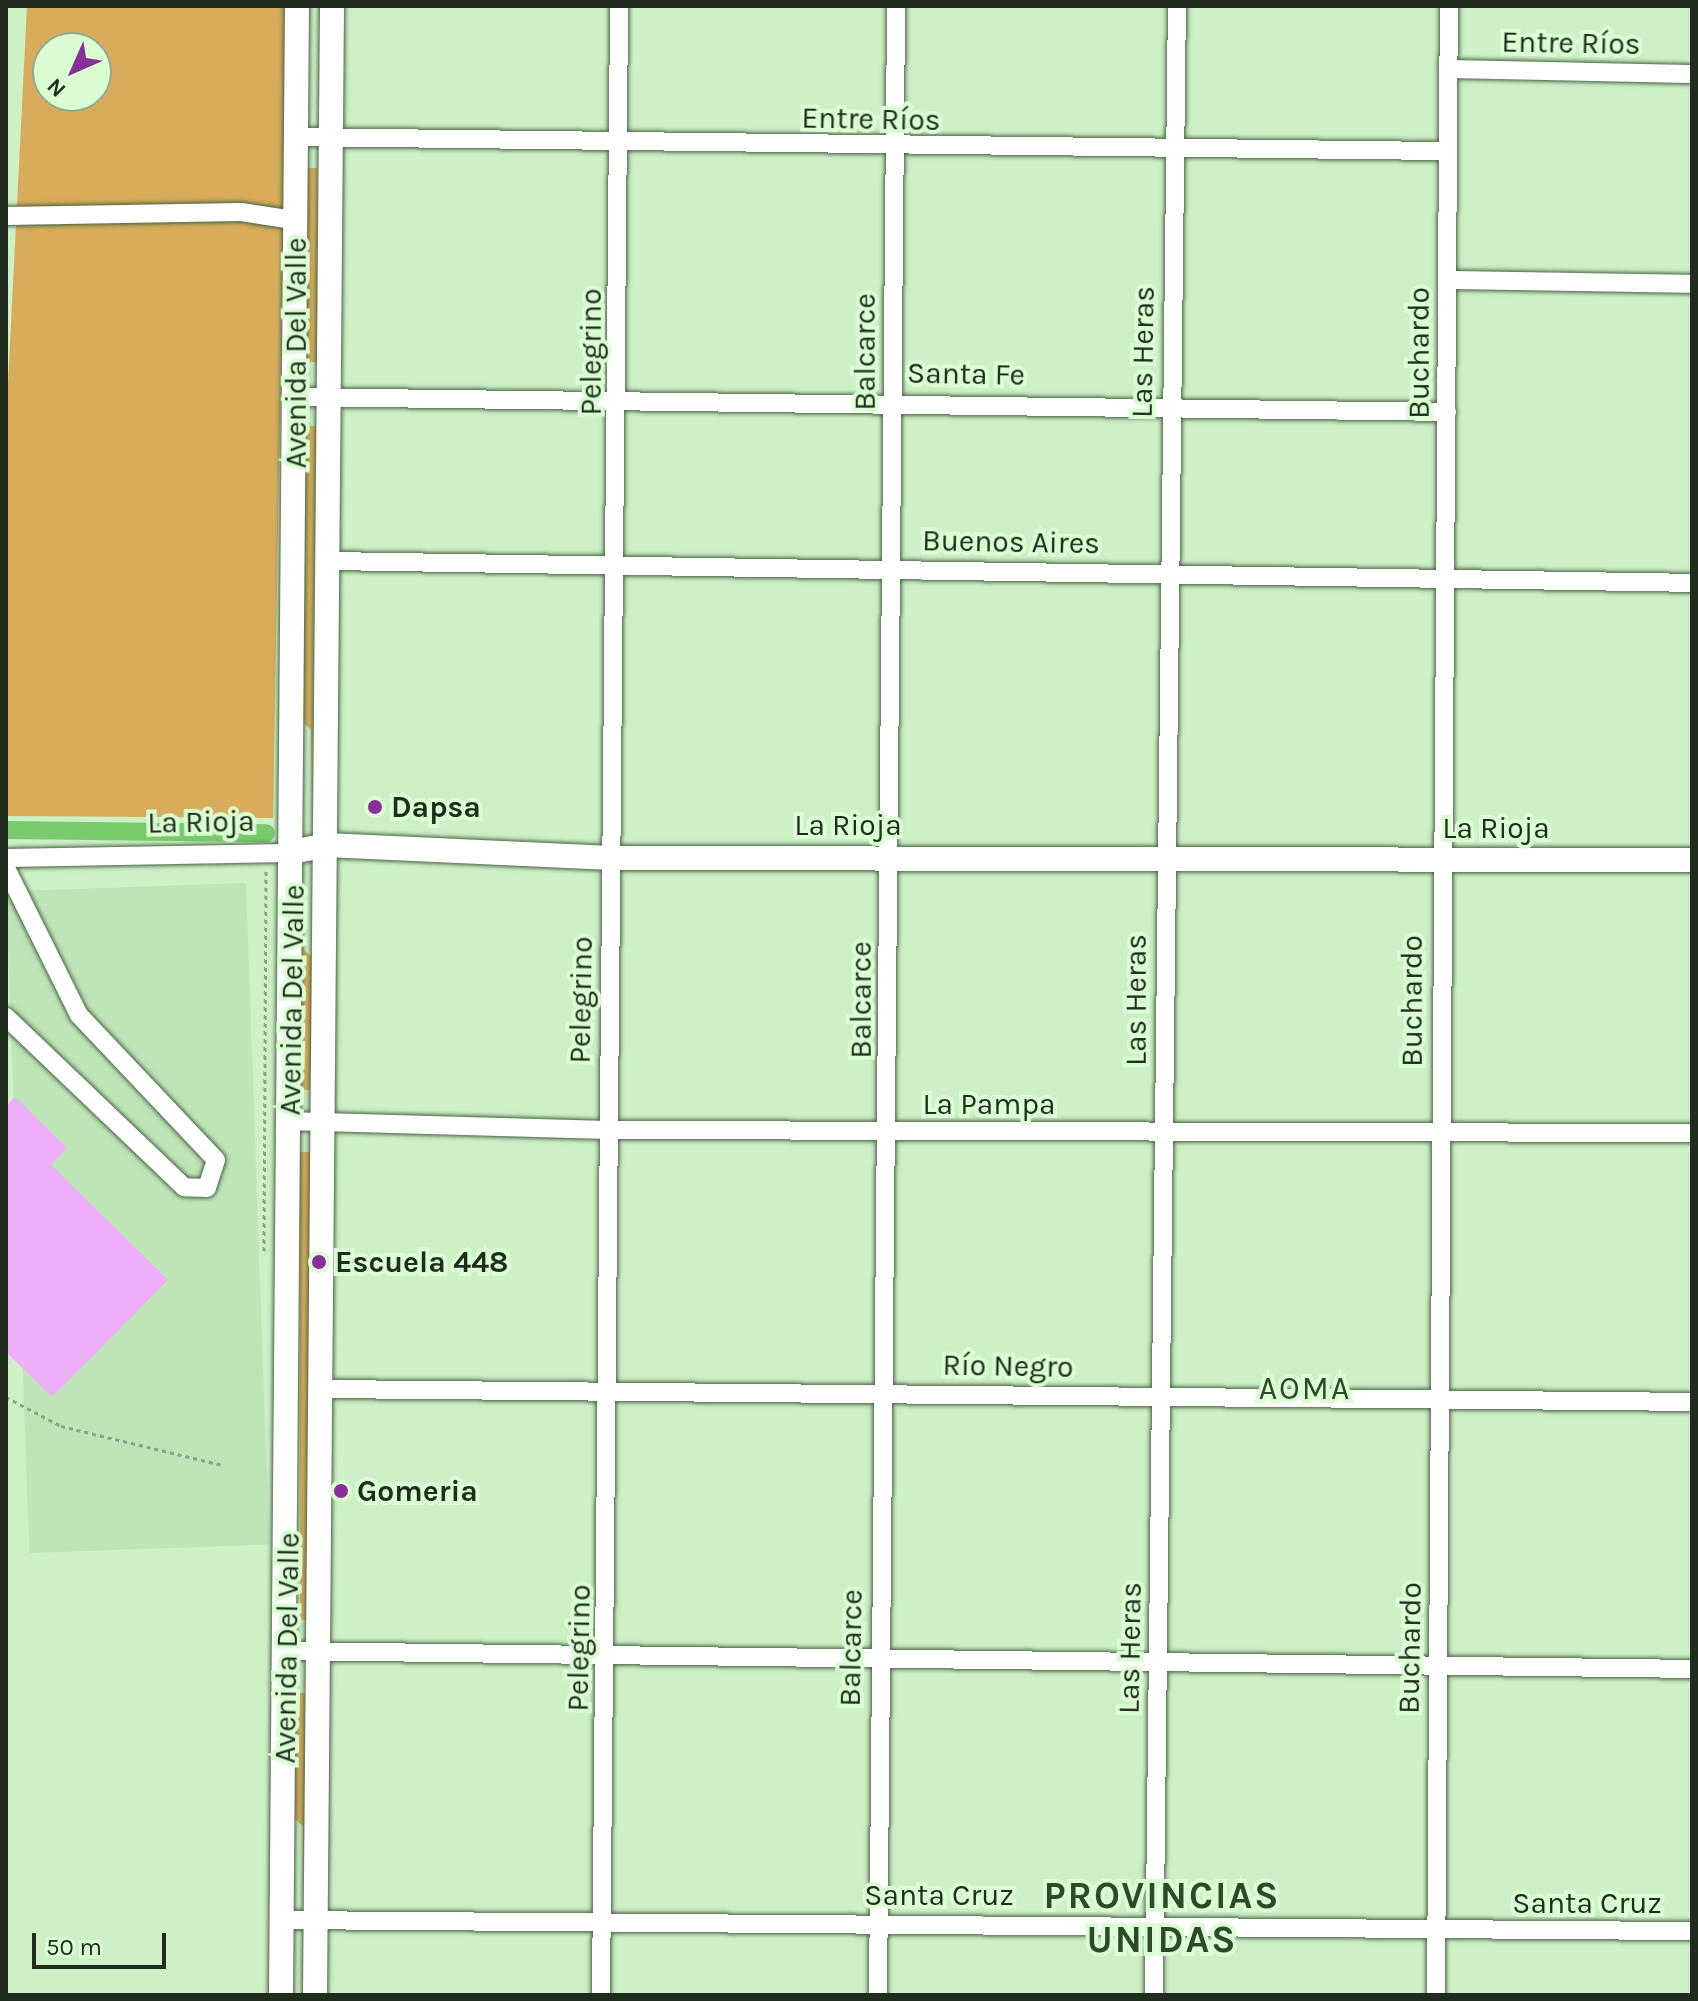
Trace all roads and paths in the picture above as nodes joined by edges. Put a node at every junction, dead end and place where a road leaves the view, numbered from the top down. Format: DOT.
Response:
graph roads {
  1 [pos="297,6"];
  2 [pos="332,6"];
  3 [pos="619,6"];
  4 [pos="896,6"];
  5 [pos="1177,6"];
  6 [pos="1449,6"];
  7 [pos="1448,69"];
  8 [pos="1692,74"];
  9 [pos="295,137"];
  10 [pos="329,137"];
  11 [pos="620,143"];
  12 [pos="894,147"];
  13 [pos="1175,151"];
  14 [pos="1447,151"];
  15 [pos="6,216"];
  16 [pos="293,220"];
  17 [pos="1447,280"];
  18 [pos="1692,284"];
  19 [pos="327,396"];
  20 [pos="291,397"];
  21 [pos="618,400"];
  22 [pos="893,401"];
  23 [pos="1169,406"];
  24 [pos="1447,412"];
  25 [pos="329,561"];
  26 [pos="617,565"];
  27 [pos="892,568"];
  28 [pos="1170,574"];
  29 [pos="1443,578"];
  30 [pos="1692,583"];
  31 [pos="327,845"];
  32 [pos="287,853"];
  33 [pos="890,857"];
  34 [pos="6,858"];
  35 [pos="611,858"];
  36 [pos="1164,858"];
  37 [pos="1439,860"];
  38 [pos="1692,860"];
  39 [pos="8,881"];
  40 [pos="6,1017"];
  41 [pos="286,1121"];
  42 [pos="321,1122"];
  43 [pos="608,1130"];
  44 [pos="888,1132"];
  45 [pos="1164,1132"];
  46 [pos="1692,1133"];
  47 [pos="1440,1134"];
  48 [pos="322,1389"];
  49 [pos="609,1390"];
  50 [pos="884,1392"];
  51 [pos="6,1397"];
  52 [pos="1160,1397"];
  53 [pos="1441,1401"];
  54 [pos="1692,1402"];
  55 [pos="222,1465"];
  56 [pos="286,1651"];
  57 [pos="320,1652"];
  58 [pos="608,1656"];
  59 [pos="879,1658"];
  60 [pos="1159,1661"];
  61 [pos="1437,1666"];
  62 [pos="1692,1669"];
  63 [pos="282,1920"];
  64 [pos="316,1920"];
  65 [pos="602,1923"];
  66 [pos="878,1923"];
  67 [pos="1154,1925"];
  68 [pos="1437,1931"];
  69 [pos="1692,1931"];
  70 [pos="281,1995"];
  71 [pos="315,1995"];
  72 [pos="601,1995"];
  73 [pos="878,1995"];
  74 [pos="1154,1995"];
  75 [pos="1436,1995"];
  1 -- 9 [label="main road, Avenida Del Valle"];
  2 -- 10 [label="main road, Avenida Del Valle"];
  3 -- 11 [label="street, Pelegrino"];
  4 -- 12 [label="street, Balcarce"];
  5 -- 13 [label="street, Las Heras"];
  6 -- 7 [label="street, Buchardo"];
  7 -- 8 [label="street, Entre Ríos"];
  7 -- 14 [label="street, Buchardo"];
  9 -- 10 [label="street, Entre Ríos"];
  9 -- 16 [label="main road, Avenida Del Valle"];
  10 -- 11 [label="street, Entre Ríos"];
  10 -- 19 [label="main road, Avenida Del Valle"];
  11 -- 12 [label="street, Entre Ríos"];
  11 -- 21 [label="street, Pelegrino"];
  12 -- 13 [label="street, Entre Ríos"];
  12 -- 22 [label="street, Balcarce"];
  13 -- 14 [label="street, Entre Ríos"];
  13 -- 23 [label="street, Las Heras"];
  14 -- 17 [label="street, Buchardo"];
  15 -- 16 [label="street"];
  16 -- 20 [label="main road, Avenida Del Valle"];
  17 -- 18 [label="street"];
  17 -- 24 [label="street, Buchardo"];
  19 -- 20 [label="street, Santa Fe"];
  19 -- 21 [label="street, Santa Fe"];
  19 -- 25 [label="main road, Avenida Del Valle"];
  20 -- 32 [label="main road, Avenida Del Valle"];
  21 -- 22 [label="street, Santa Fe"];
  21 -- 26 [label="street, Pelegrino"];
  22 -- 23 [label="street, Santa Fe"];
  22 -- 27 [label="street, Balcarce"];
  23 -- 24 [label="street, Santa Fe"];
  23 -- 28 [label="street, Las Heras"];
  24 -- 29 [label="street, Buchardo"];
  25 -- 26 [label="street, Buenos Aires"];
  25 -- 31 [label="main road, Avenida Del Valle"];
  26 -- 27 [label="street, Buenos Aires"];
  26 -- 35 [label="street, Pelegrino"];
  27 -- 28 [label="street, Buenos Aires"];
  27 -- 33 [label="street, Balcarce"];
  28 -- 29 [label="street, Buenos Aires"];
  28 -- 36 [label="street, Las Heras"];
  29 -- 30 [label="street, Buenos Aires"];
  29 -- 37 [label="street, Buchardo"];
  31 -- 32 [label="main road, La Rioja"];
  31 -- 35 [label="main road, La Rioja"];
  31 -- 42 [label="main road, Avenida Del Valle"];
  32 -- 34 [label="street, La Rioja"];
  32 -- 41 [label="main road, Avenida Del Valle"];
  33 -- 35 [label="main road, La Rioja"];
  33 -- 36 [label="main road, La Rioja"];
  33 -- 44 [label="street, Balcarce"];
  35 -- 43 [label="street, Pelegrino"];
  36 -- 37 [label="main road, La Rioja"];
  36 -- 45 [label="street, Las Heras"];
  37 -- 38 [label="main road, La Rioja"];
  37 -- 47 [label="street, Buchardo"];
  39 -- 40 [label="street"];
  41 -- 42 [label="street, La Pampa"];
  41 -- 56 [label="main road, Avenida Del Valle"];
  42 -- 43 [label="street, La Pampa"];
  42 -- 48 [label="main road, Avenida Del Valle"];
  43 -- 44 [label="street, La Pampa"];
  43 -- 49 [label="street, Pelegrino"];
  44 -- 45 [label="street, La Pampa"];
  44 -- 50 [label="street, Balcarce"];
  45 -- 47 [label="street, La Pampa"];
  45 -- 52 [label="street, Las Heras"];
  46 -- 47 [label="street, La Pampa"];
  47 -- 53 [label="street, Buchardo"];
  48 -- 49 [label="street, Río Negro"];
  48 -- 57 [label="main road, Avenida Del Valle"];
  49 -- 50 [label="street, Río Negro"];
  49 -- 58 [label="street, Pelegrino"];
  50 -- 52 [label="street, Río Negro"];
  50 -- 59 [label="street, Balcarce"];
  51 -- 55 [label="path"];
  52 -- 53 [label="street, Río Negro"];
  52 -- 60 [label="street, Las Heras"];
  53 -- 54 [label="street, Río Negro"];
  53 -- 61 [label="street, Buchardo"];
  56 -- 57 [label="street"];
  56 -- 63 [label="main road, Avenida Del Valle"];
  57 -- 58 [label="street"];
  57 -- 64 [label="main road, Avenida Del Valle"];
  58 -- 59 [label="street"];
  58 -- 65 [label="street, Pelegrino"];
  59 -- 60 [label="street"];
  59 -- 66 [label="street, Balcarce"];
  60 -- 61 [label="street"];
  60 -- 67 [label="street, Las Heras"];
  61 -- 62 [label="street"];
  61 -- 68 [label="street, Buchardo"];
  63 -- 64 [label="street, Santa Cruz"];
  63 -- 70 [label="main road, Avenida Del Valle"];
  64 -- 65 [label="street, Santa Cruz"];
  64 -- 71 [label="main road, Avenida Del Valle"];
  65 -- 66 [label="street, Santa Cruz"];
  65 -- 72 [label="street, Pelegrino"];
  66 -- 67 [label="street, Santa Cruz"];
  66 -- 73 [label="street, Balcarce"];
  67 -- 68 [label="street, Santa Cruz"];
  67 -- 74 [label="street, Las Heras"];
  68 -- 69 [label="street, Santa Cruz"];
  68 -- 75 [label="street, Buchardo"];
}
